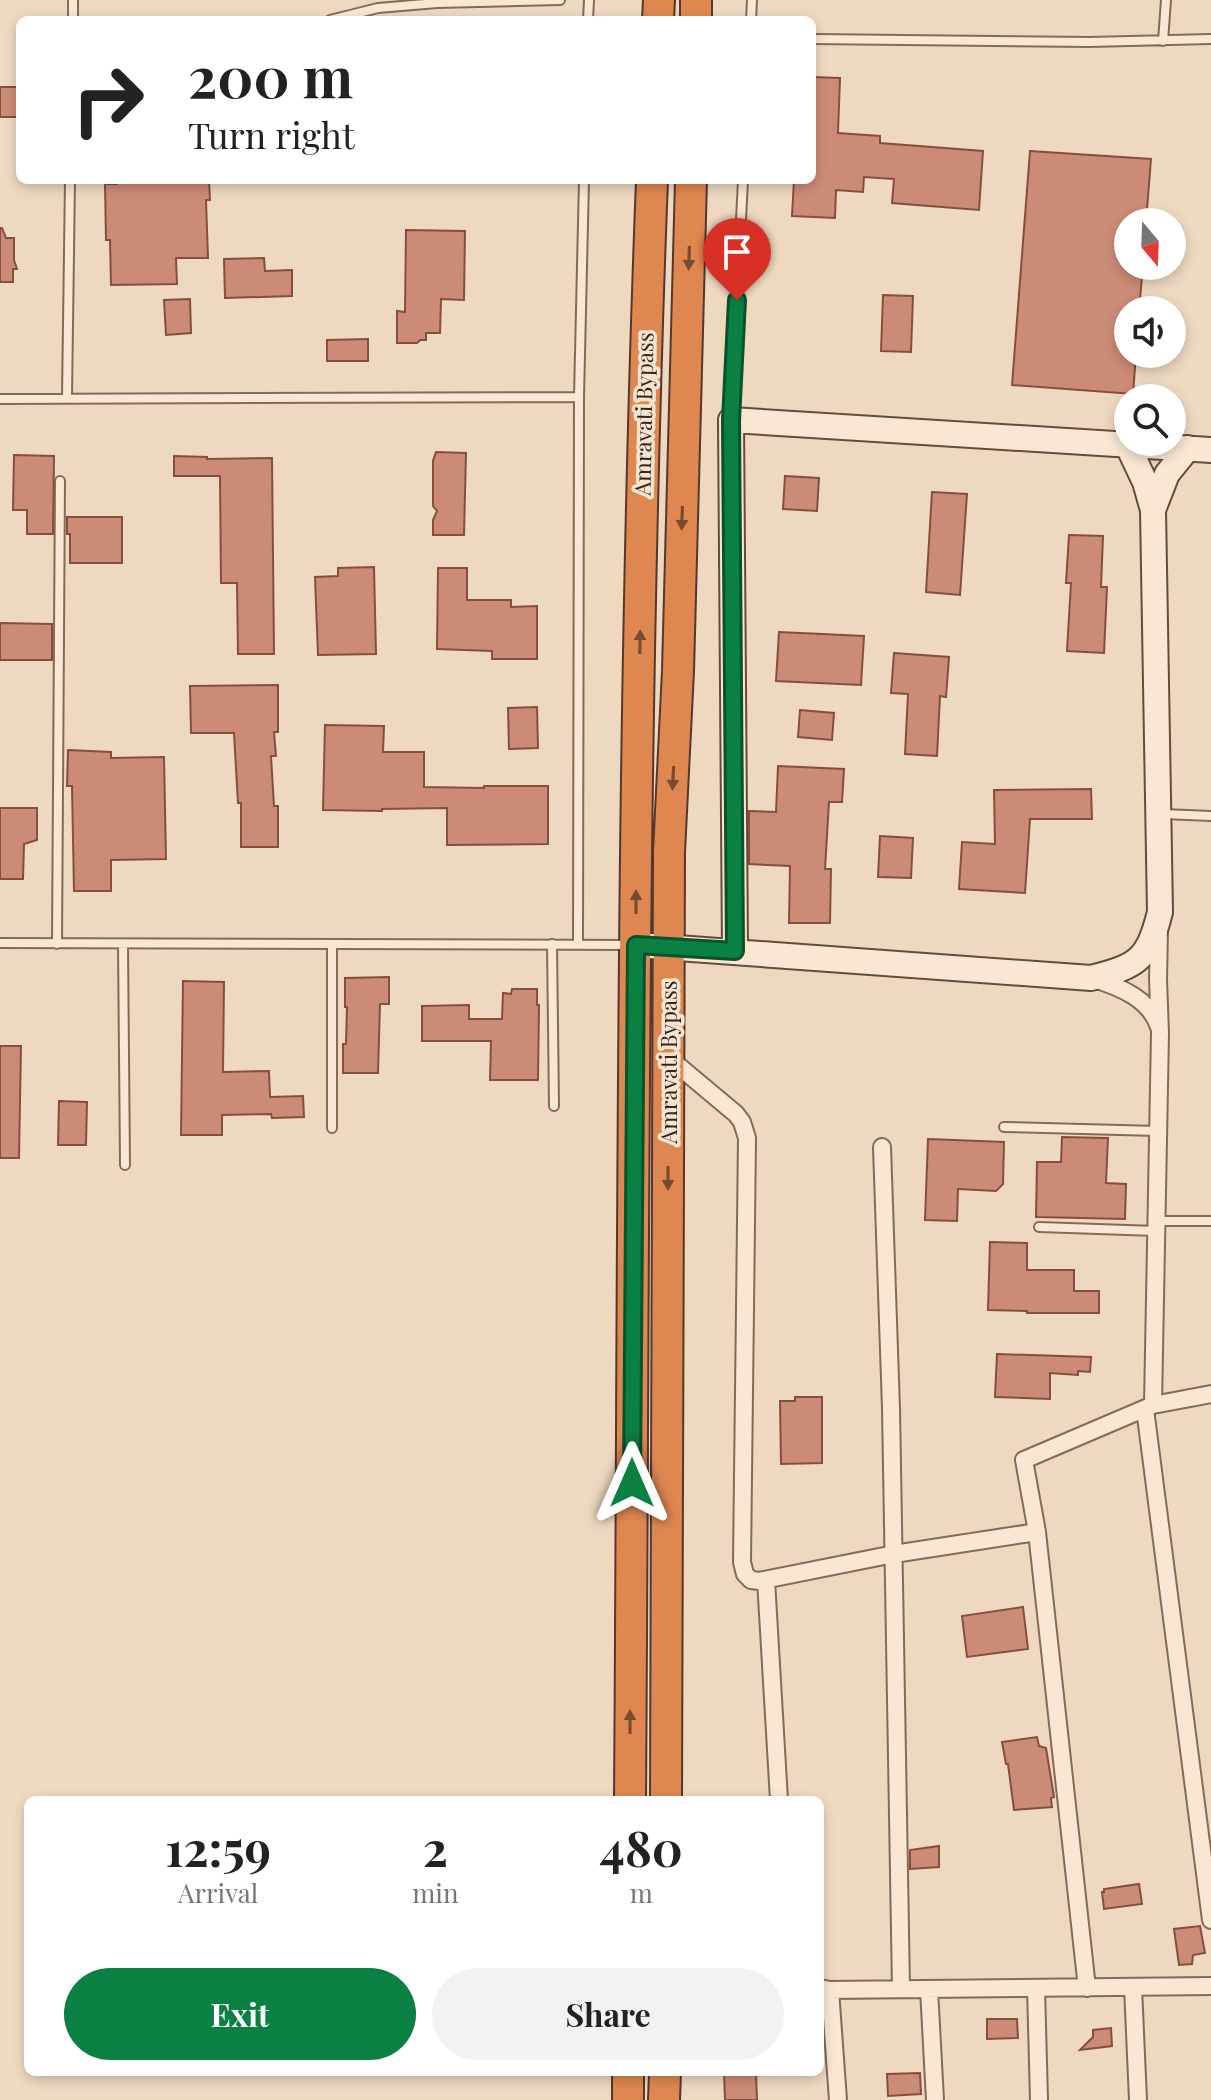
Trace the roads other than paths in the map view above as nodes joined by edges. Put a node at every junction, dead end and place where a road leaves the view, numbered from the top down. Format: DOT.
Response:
graph roads {
  1 [pos="560,0"];
  2 [pos="1166,0"];
  3 [pos="346,16"];
  4 [pos="816,39"];
  5 [pos="1211,39"];
  6 [pos="1163,41"];
  7 [pos="70,184"];
  8 [pos="584,184"];
  9 [pos="652,184"];
  10 [pos="691,184"];
  11 [pos="743,184"];
  12 [pos="67,397"];
  13 [pos="579,397"];
  14 [pos="0,399"];
  15 [pos="731,420"];
  16 [pos="1114,443"];
  17 [pos="1199,449"];
  18 [pos="1133,456"];
  19 [pos="60,481"];
  20 [pos="1153,510"];
  21 [pos="1158,814"];
  22 [pos="1211,816"];
  23 [pos="1160,912"];
  24 [pos="0,943"];
  25 [pos="57,944"];
  26 [pos="123,944"];
  27 [pos="332,944"];
  28 [pos="552,944"];
  29 [pos="578,945"];
  30 [pos="636,945"];
  31 [pos="669,946"];
  32 [pos="735,951"];
  33 [pos="1091,978"];
  34 [pos="1160,1033"];
  35 [pos="669,1058"];
  36 [pos="554,1106"];
  37 [pos="1004,1127"];
  38 [pos="332,1128"];
  39 [pos="1158,1131"];
  40 [pos="882,1147"];
  41 [pos="125,1165"];
  42 [pos="1211,1221"];
  43 [pos="1156,1226"];
  44 [pos="1039,1227"];
  45 [pos="1211,1394"];
  46 [pos="1149,1407"];
  47 [pos="1037,1532"];
  48 [pos="894,1554"];
  49 [pos="766,1580"];
  50 [pos="630,1796"];
  51 [pos="666,1796"];
  52 [pos="779,1796"];
  53 [pos="1211,1920"];
  54 [pos="1211,1986"];
  55 [pos="1133,1987"];
  56 [pos="1036,1988"];
  57 [pos="1087,1988"];
  58 [pos="825,1989"];
  59 [pos="901,1989"];
  60 [pos="929,1989"];
  61 [pos="628,2076"];
  62 [pos="665,2076"];
  63 [pos="628,2100"];
  64 [pos="664,2100"];
  65 [pos="838,2100"];
  66 [pos="935,2100"];
  67 [pos="1039,2100"];
  68 [pos="1138,2100"];
  1 -- 3 [label="lane"];
  2 -- 6 [label="lane"];
  4 -- 6 [label="lane"];
  5 -- 6 [label="lane"];
  7 -- 12 [label="lane"];
  8 -- 13 [label="lane"];
  30 -- 9 [label="highway, Amravati Bypass, one-way"];
  10 -- 31 [label="highway, Amravati Bypass, one-way"];
  11 -- 15 [label="lane"];
  12 -- 13 [label="lane"];
  12 -- 14 [label="lane"];
  13 -- 29 [label="lane"];
  15 -- 16 [label="street"];
  15 -- 32 [label="street"];
  17 -- 20 [label="street"];
  18 -- 20 [label="street"];
  19 -- 25 [label="lane"];
  20 -- 21 [label="street"];
  21 -- 22 [label="lane"];
  21 -- 23 [label="street"];
  23 -- 33 [label="street"];
  23 -- 34 [label="street"];
  24 -- 25 [label="lane"];
  25 -- 26 [label="lane"];
  26 -- 27 [label="lane"];
  26 -- 41 [label="lane"];
  27 -- 28 [label="lane"];
  27 -- 38 [label="lane"];
  28 -- 29 [label="lane"];
  28 -- 36 [label="lane"];
  29 -- 30 [label="lane"];
  30 -- 31 [label="street"];
  50 -- 30 [label="highway, Amravati Bypass, one-way"];
  31 -- 32 [label="street"];
  31 -- 35 [label="highway, Amravati Bypass"];
  32 -- 33 [label="street"];
  33 -- 34 [label="street"];
  34 -- 39 [label="street"];
  35 -- 49 [label="street"];
  35 -- 51 [label="highway, Amravati Bypass, one-way"];
  37 -- 39 [label="lane"];
  39 -- 43 [label="street"];
  40 -- 48 [label="street"];
  42 -- 43 [label="lane"];
  43 -- 44 [label="lane"];
  43 -- 46 [label="street"];
  45 -- 46 [label="street"];
  46 -- 47 [label="street"];
  46 -- 53 [label="street"];
  47 -- 48 [label="street"];
  47 -- 57 [label="street"];
  48 -- 49 [label="street"];
  48 -- 59 [label="street"];
  49 -- 52 [label="street"];
  54 -- 55 [label="street"];
  55 -- 57 [label="street"];
  55 -- 68 [label="street"];
  56 -- 57 [label="street"];
  56 -- 60 [label="street"];
  56 -- 67 [label="street"];
  58 -- 59 [label="street"];
  58 -- 65 [label="street"];
  59 -- 60 [label="street"];
  60 -- 66 [label="street"];
  61 -- 63 [label="highway"];
  62 -- 64 [label="highway"];
}
